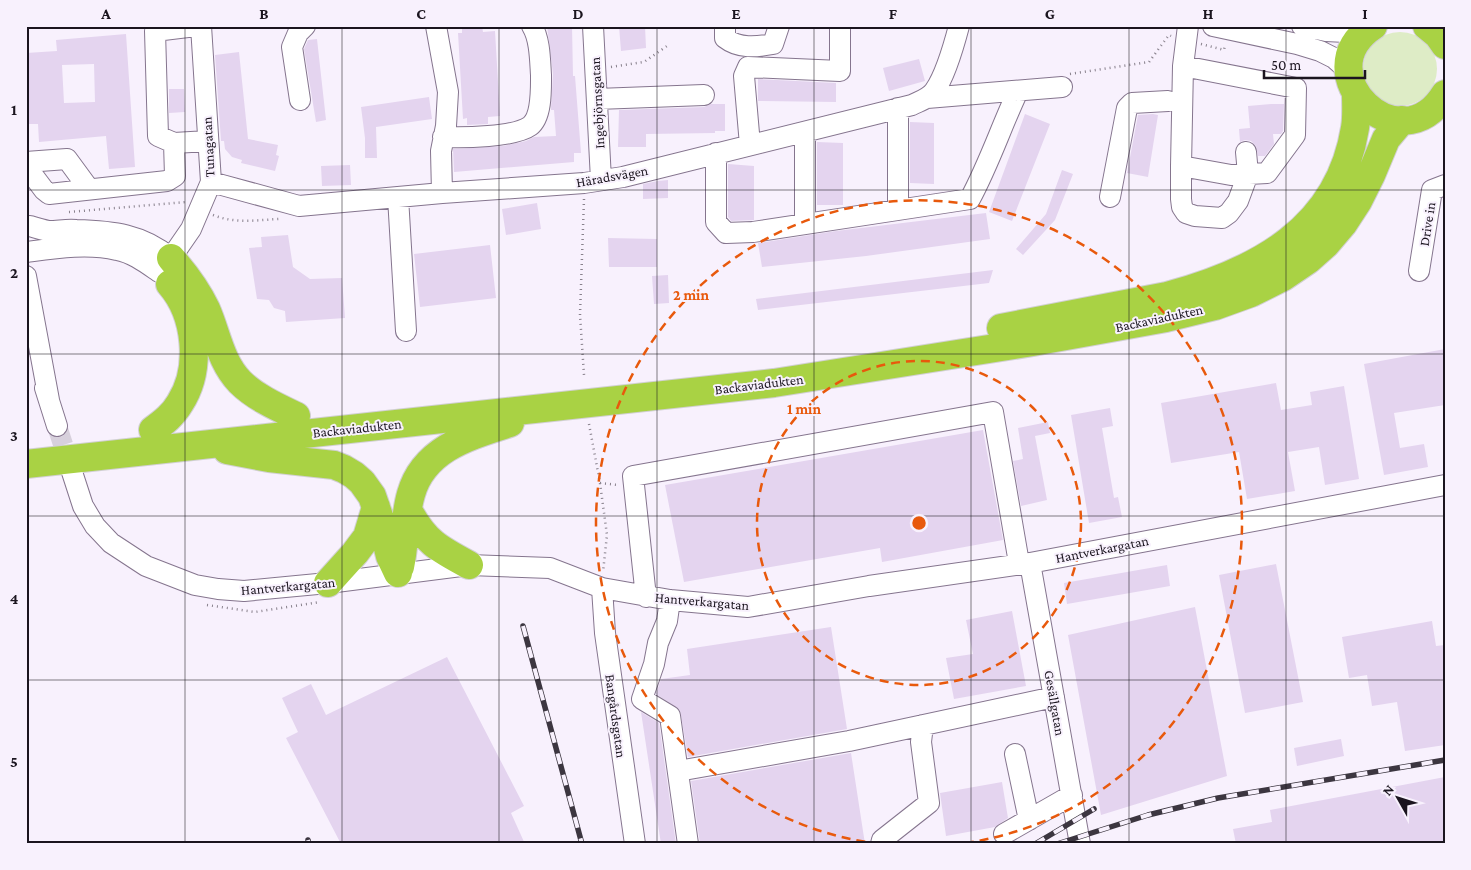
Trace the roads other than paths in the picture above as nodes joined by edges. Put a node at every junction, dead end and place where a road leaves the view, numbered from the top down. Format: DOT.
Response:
graph roads {
  1 [pos="196,26"];
  2 [pos="201,26"];
  3 [pos="305,26"];
  4 [pos="436,26"];
  5 [pos="532,26"];
  6 [pos="593,26"];
  7 [pos="725,26"];
  8 [pos="779,26"];
  9 [pos="840,26"];
  10 [pos="959,26"];
  11 [pos="1302,26"];
  12 [pos="1220,28"];
  13 [pos="155,29"];
  14 [pos="1369,30"];
  15 [pos="1186,33"];
  16 [pos="1183,66"];
  17 [pos="1062,81"];
  18 [pos="1353,83"];
  19 [pos="1018,91"];
  20 [pos="704,95"];
  21 [pos="927,98"];
  22 [pos="597,99"];
  23 [pos="300,100"];
  24 [pos="1168,101"];
  25 [pos="1441,103"];
  26 [pos="898,108"];
  27 [pos="1402,120"];
  28 [pos="805,132"];
  29 [pos="443,137"];
  30 [pos="208,141"];
  31 [pos="174,143"];
  32 [pos="750,145"];
  33 [pos="1246,152"];
  34 [pos="716,153"];
  35 [pos="26,164"];
  36 [pos="1181,166"];
  37 [pos="1248,174"];
  38 [pos="592,181"];
  39 [pos="211,182"];
  40 [pos="1445,185"];
  41 [pos="89,189"];
  42 [pos="442,193"];
  43 [pos="398,197"];
  44 [pos="1110,197"];
  45 [pos="898,210"];
  46 [pos="28,224"];
  47 [pos="805,224"];
  48 [pos="66,247"];
  49 [pos="27,253"];
  50 [pos="165,265"];
  51 [pos="1419,271"];
  52 [pos="28,285"];
  53 [pos="26,331"];
  54 [pos="406,332"];
  55 [pos="48,400"];
  56 [pos="559,407"];
  57 [pos="296,416"];
  58 [pos="57,426"];
  59 [pos="153,430"];
  60 [pos="199,444"];
  61 [pos="26,445"];
  62 [pos="26,464"];
  63 [pos="71,469"];
  64 [pos="1445,485"];
  65 [pos="376,507"];
  66 [pos="408,510"];
  67 [pos="1024,563"];
  68 [pos="469,566"];
  69 [pos="398,573"];
  70 [pos="602,588"];
  71 [pos="325,592"];
  72 [pos="646,597"];
  73 [pos="670,600"];
  74 [pos="1054,697"];
  75 [pos="923,725"];
  76 [pos="1014,754"];
  77 [pos="678,771"];
  78 [pos="1072,795"];
  79 [pos="1029,820"];
  80 [pos="1004,834"];
  81 [pos="635,844"];
  82 [pos="688,844"];
  83 [pos="881,844"];
  84 [pos="1080,844"];
  1 -- 13 [label="street"];
  2 -- 30 [label="street, Tunagatan"];
  3 -- 23 [label="street"];
  4 -- 29 [label="street"];
  5 -- 29 [label="street"];
  6 -- 22 [label="street, Ingebjörnsgatan"];
  7 -- 8 [label="street"];
  9 -- 32 [label="street"];
  10 -- 21 [label="street"];
  11 -- 14 [label="street"];
  12 -- 18 [label="street"];
  13 -- 31 [label="street"];
  14 -- 18 [label="highway, Backaviadukten"];
  15 -- 16 [label="street"];
  16 -- 36 [label="street"];
  16 -- 37 [label="street"];
  17 -- 19 [label="street, Häradsvägen"];
  18 -- 27 [label="highway"];
  18 -- 57 [label="highway, Backaviadukten"];
  19 -- 21 [label="street, Häradsvägen"];
  19 -- 45 [label="street"];
  20 -- 22 [label="street"];
  21 -- 26 [label="street, Häradsvägen"];
  22 -- 38 [label="street, Ingebjörnsgatan"];
  24 -- 44 [label="street"];
  25 -- 27 [label="highway"];
  26 -- 28 [label="street, Häradsvägen"];
  26 -- 45 [label="street"];
  27 -- 56 [label="highway, Backaviadukten"];
  28 -- 32 [label="street, Häradsvägen"];
  28 -- 47 [label="street"];
  29 -- 42 [label="street"];
  30 -- 31 [label="street"];
  30 -- 39 [label="street, Tunagatan"];
  31 -- 41 [label="street"];
  32 -- 34 [label="street, Häradsvägen"];
  33 -- 37 [label="street"];
  34 -- 38 [label="street, Häradsvägen"];
  34 -- 47 [label="street"];
  35 -- 41 [label="street"];
  35 -- 41 [label="street"];
  36 -- 37 [label="street"];
  36 -- 37 [label="street"];
  38 -- 42 [label="street, Häradsvägen"];
  39 -- 43 [label="street, Häradsvägen"];
  39 -- 50 [label="street, Tunagatan"];
  40 -- 51 [label="street, Drive in"];
  42 -- 43 [label="street, Häradsvägen"];
  43 -- 54 [label="street"];
  45 -- 47 [label="street"];
  46 -- 49 [label="street"];
  46 -- 50 [label="street"];
  48 -- 49 [label="street"];
  48 -- 50 [label="street"];
  48 -- 52 [label="street"];
  50 -- 57 [label="highway"];
  50 -- 59 [label="highway"];
  52 -- 55 [label="street"];
  53 -- 55 [label="street"];
  55 -- 58 [label="street"];
  56 -- 60 [label="highway, Backaviadukten"];
  56 -- 66 [label="highway"];
  57 -- 59 [label="highway, Backaviadukten"];
  59 -- 61 [label="highway, Backaviadukten"];
  60 -- 62 [label="highway, Backaviadukten"];
  60 -- 65 [label="highway"];
  63 -- 71 [label="street, Hantverkargatan"];
  64 -- 67 [label="street, Hantverkargatan"];
  65 -- 69 [label="highway"];
  65 -- 71 [label="highway"];
  66 -- 68 [label="highway"];
  66 -- 69 [label="highway"];
  67 -- 72 [label="street, Gesällgatan"];
  67 -- 73 [label="street, Hantverkargatan"];
  67 -- 74 [label="street, Gesällgatan"];
  68 -- 69 [label="street, Hantverkargatan"];
  68 -- 70 [label="street, Hantverkargatan"];
  69 -- 71 [label="street, Hantverkargatan"];
  70 -- 72 [label="street, Hantverkargatan"];
  70 -- 81 [label="street, Bangårdsgatan"];
  72 -- 73 [label="street, Hantverkargatan"];
  73 -- 77 [label="street"];
  74 -- 75 [label="street"];
  74 -- 78 [label="street, Gesällgatan"];
  75 -- 77 [label="street"];
  75 -- 83 [label="street"];
  76 -- 79 [label="street"];
  77 -- 82 [label="street"];
  78 -- 79 [label="street"];
  78 -- 84 [label="street, Gesällgatan"];
  79 -- 80 [label="street"];
}
